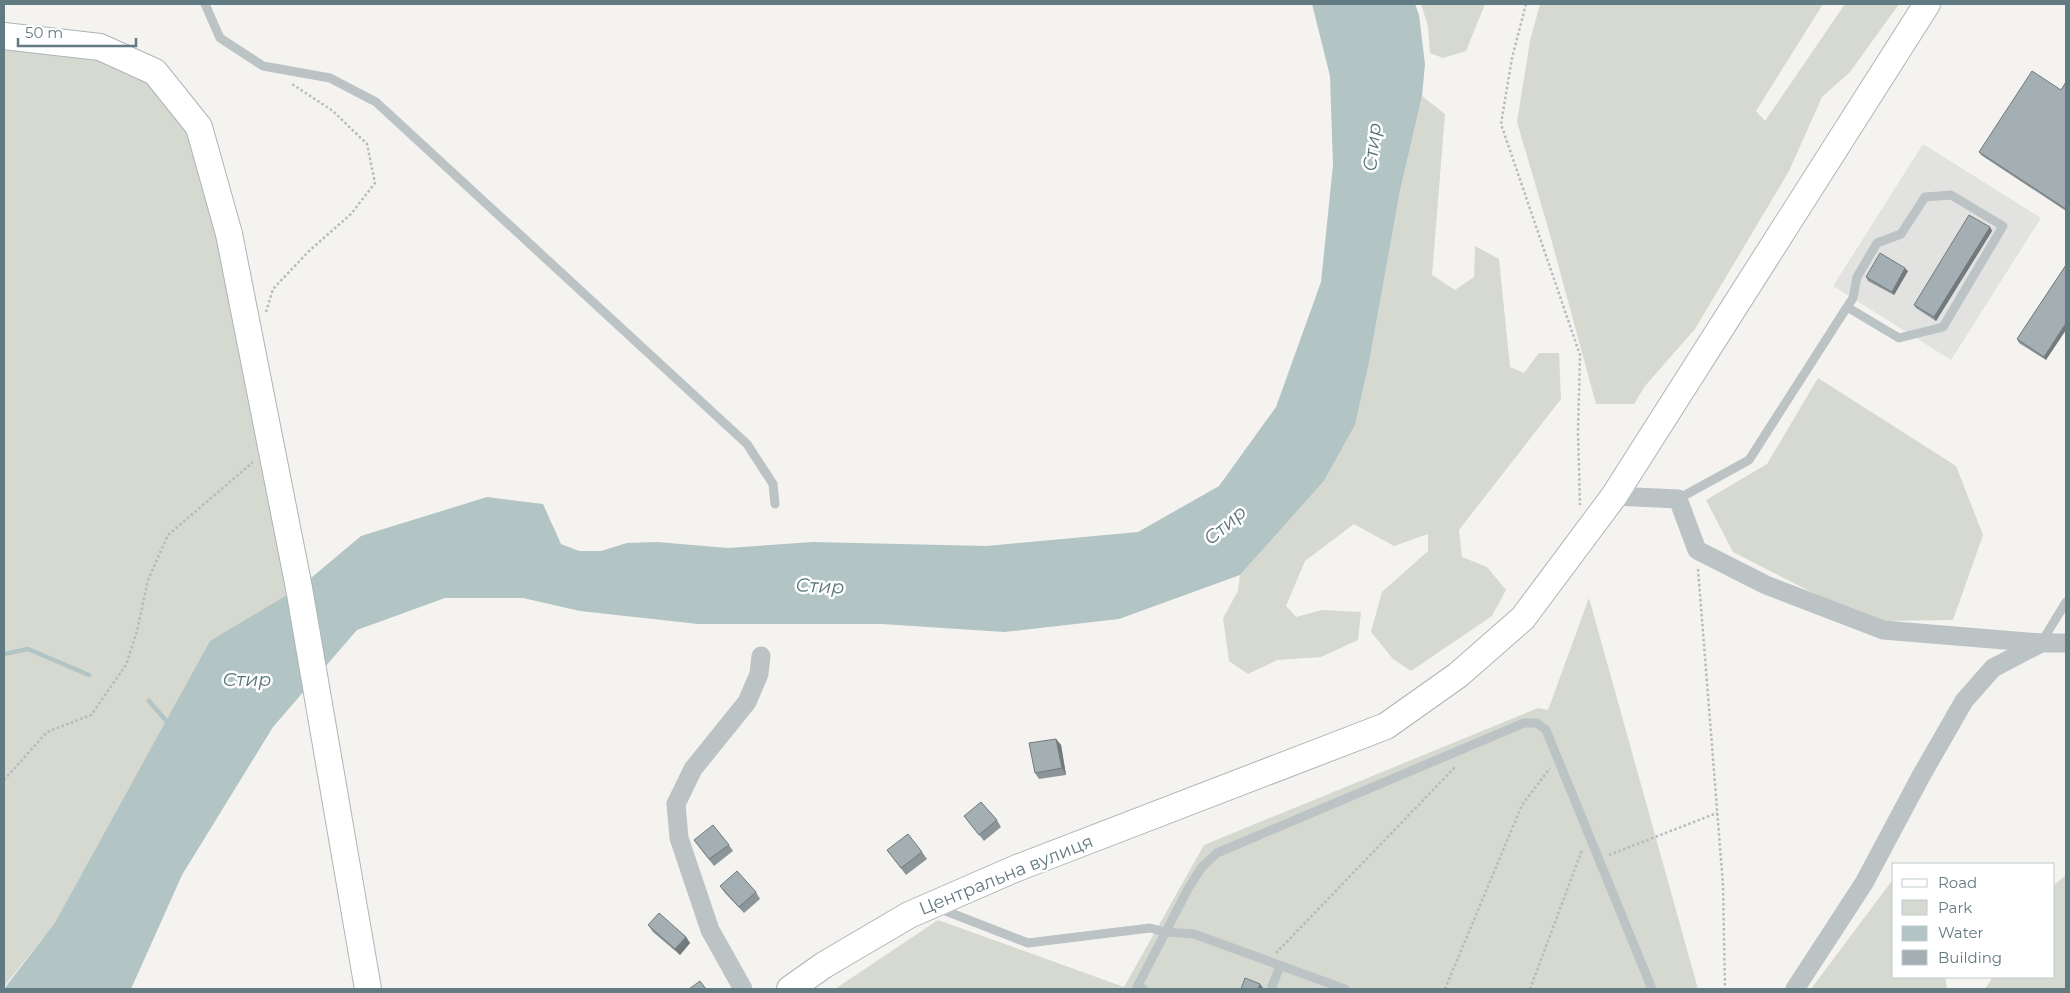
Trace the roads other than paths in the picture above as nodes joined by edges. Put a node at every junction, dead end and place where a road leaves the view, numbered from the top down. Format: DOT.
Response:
graph roads {
  1 [pos="205,4"];
  2 [pos="1927,4"];
  3 [pos="4,36"];
  4 [pos="1847,307"];
  5 [pos="1614,496"];
  6 [pos="1678,499"];
  7 [pos="775,504"];
  8 [pos="2066,602"];
  9 [pos="2041,643"];
  10 [pos="2066,643"];
  11 [pos="761,656"];
  12 [pos="931,906"];
  13 [pos="1165,932"];
  14 [pos="1280,966"];
  15 [pos="368,989"];
  16 [pos="744,989"];
  17 [pos="790,989"];
  18 [pos="1144,989"];
  19 [pos="1271,989"];
  20 [pos="1345,989"];
  21 [pos="1652,989"];
  22 [pos="1795,989"];
  1 -- 7 [label="lane"];
  2 -- 5 [label="street, Центральна вулиця"];
  3 -- 15 [label="street, bridge"];
  4 -- 4 [label="lane"];
  4 -- 6 [label="lane"];
  5 -- 6 [label="street"];
  5 -- 12 [label="street, Центральна вулиця"];
  6 -- 9 [label="street"];
  8 -- 9 [label="lane"];
  9 -- 10 [label="street"];
  9 -- 22 [label="street"];
  11 -- 16 [label="street"];
  12 -- 13 [label="lane"];
  12 -- 17 [label="street, Центральна вулиця"];
  13 -- 14 [label="lane"];
  13 -- 18 [label="lane"];
  13 -- 21 [label="lane"];
  14 -- 19 [label="lane"];
  14 -- 20 [label="lane"];
}
